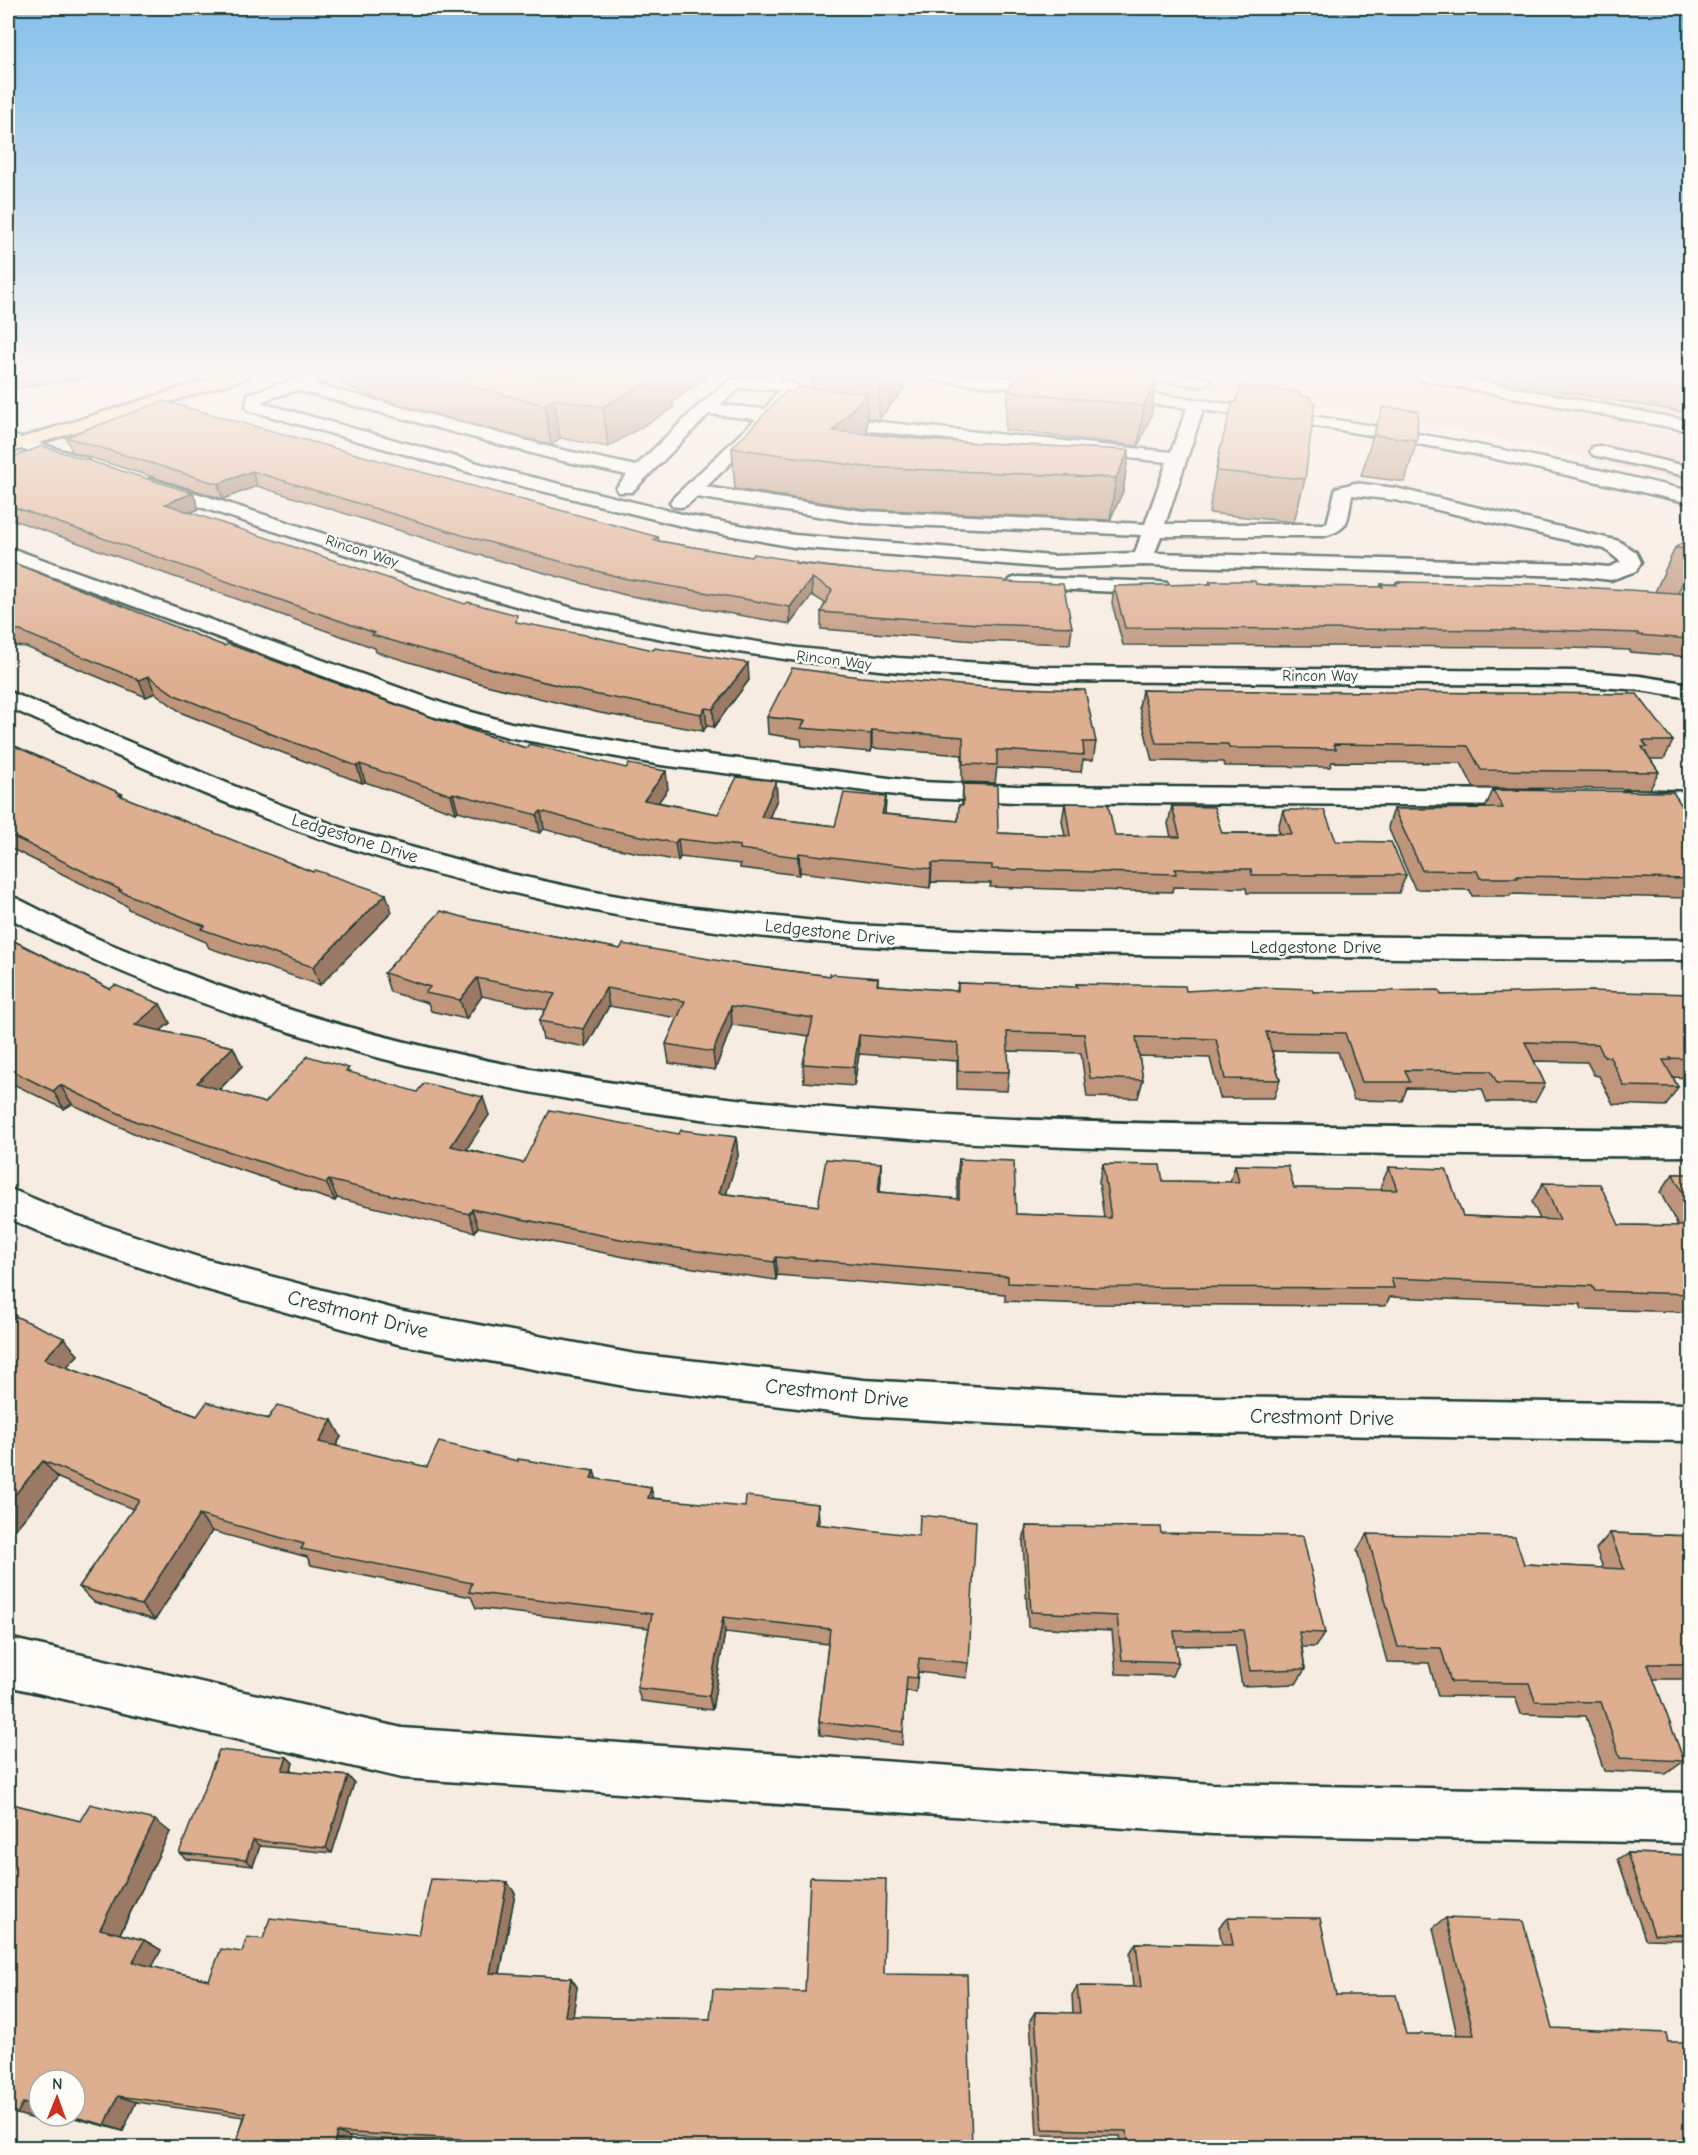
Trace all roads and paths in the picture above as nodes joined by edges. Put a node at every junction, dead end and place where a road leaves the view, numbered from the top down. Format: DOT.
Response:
graph roads {
  1 [pos="503,476"];
  2 [pos="638,476"];
  3 [pos="708,476"];
  4 [pos="1172,476"];
  5 [pos="1604,476"];
  6 [pos="1616,476"];
  7 [pos="127,477"];
  8 [pos="1614,478"];
  9 [pos="692,491"];
  10 [pos="1690,497"];
  11 [pos="610,502"];
  12 [pos="666,516"];
  13 [pos="1153,530"];
  14 [pos="8,539"];
  15 [pos="8,553"];
  16 [pos="1143,559"];
  17 [pos="999,582"];
  18 [pos="1174,588"];
  19 [pos="1690,691"];
  20 [pos="8,698"];
  21 [pos="1690,786"];
  22 [pos="1690,800"];
  23 [pos="8,905"];
  24 [pos="1690,950"];
  25 [pos="1690,1143"];
  26 [pos="8,1202"];
  27 [pos="1690,1423"];
  28 [pos="8,1662"];
  29 [pos="1690,1818"];
  1 -- 11 [label="street"];
  2 -- 11 [label="street"];
  3 -- 9 [label="street"];
  4 -- 13 [label="street"];
  5 -- 8 [label="street"];
  6 -- 8 [label="street"];
  7 -- 19 [label="street, Rincon Way"];
  8 -- 10 [label="street"];
  9 -- 12 [label="street"];
  9 -- 13 [label="street"];
  11 -- 12 [label="street"];
  12 -- 16 [label="street"];
  13 -- 16 [label="street"];
  13 -- 16 [label="street"];
  14 -- 15 [label="street"];
  17 -- 18 [label="street"];
  20 -- 24 [label="street, Ledgestone Drive"];
  21 -- 22 [label="street"];
  23 -- 25 [label="street"];
  26 -- 27 [label="street, Crestmont Drive"];
  28 -- 29 [label="street"];
}
